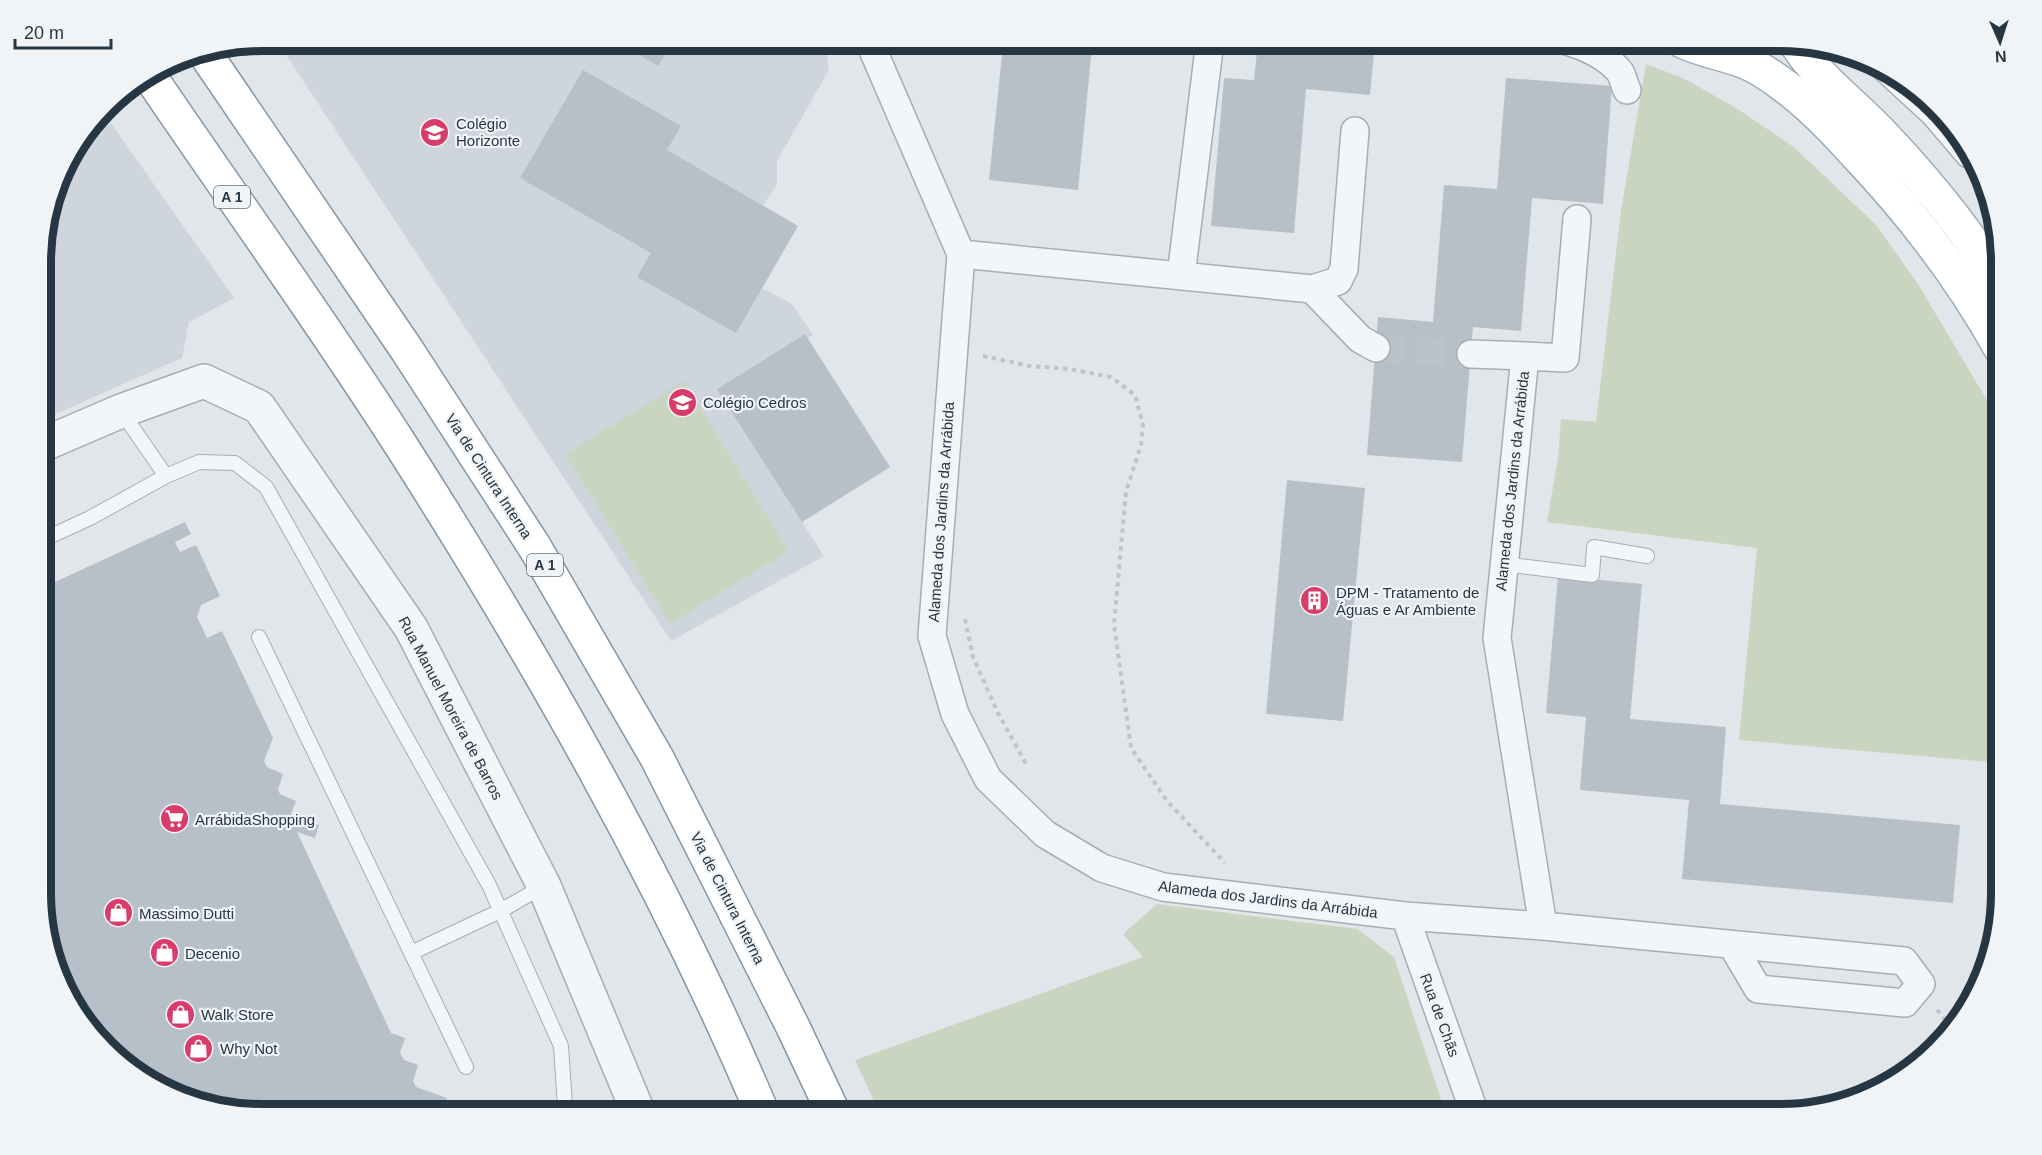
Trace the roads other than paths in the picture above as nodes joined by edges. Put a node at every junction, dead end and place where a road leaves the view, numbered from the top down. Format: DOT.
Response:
graph roads {
  1 [pos="874,51"];
  2 [pos="1209,51"];
  3 [pos="1590,51"];
  4 [pos="1715,51"];
  5 [pos="1802,52"];
  6 [pos="208,58"];
  7 [pos="152,81"];
  8 [pos="1627,90"];
  9 [pos="1355,131"];
  10 [pos="1577,219"];
  11 [pos="961,254"];
  12 [pos="1991,272"];
  13 [pos="1181,276"];
  14 [pos="1312,289"];
  15 [pos="1991,333"];
  16 [pos="1376,348"];
  17 [pos="1471,354"];
  18 [pos="1525,356"];
  19 [pos="121,411"];
  20 [pos="51,441"];
  21 [pos="166,476"];
  22 [pos="51,536"];
  23 [pos="1647,556"];
  24 [pos="1504,564"];
  25 [pos="259,637"];
  26 [pos="544,886"];
  27 [pos="500,911"];
  28 [pos="1405,916"];
  29 [pos="1543,926"];
  30 [pos="1732,945"];
  31 [pos="411,953"];
  32 [pos="466,1067"];
  33 [pos="565,1104"];
  34 [pos="635,1104"];
  35 [pos="759,1104"];
  36 [pos="829,1104"];
  37 [pos="1471,1104"];
  1 -- 11 [label="street, Alameda dos Jardins da Arrábida"];
  2 -- 13 [label="street"];
  3 -- 8 [label="street"];
  4 -- 15 [label="main road"];
  5 -- 12 [label="main road"];
  6 -- 36 [label="main road, Via de Cintura Interna / A 1"];
  7 -- 35 [label="main road, A 1"];
  9 -- 14 [label="street"];
  10 -- 18 [label="street, Alameda dos Jardins da Arrábida"];
  11 -- 13 [label="street"];
  11 -- 28 [label="street, Alameda dos Jardins da Arrábida"];
  13 -- 14 [label="street"];
  14 -- 16 [label="street"];
  17 -- 18 [label="street, Alameda dos Jardins da Arrábida"];
  18 -- 24 [label="street, Alameda dos Jardins da Arrábida"];
  19 -- 20 [label="street, Rua Manuel Moreira de Barros"];
  19 -- 21 [label="lane"];
  19 -- 26 [label="street, Rua Manuel Moreira de Barros"];
  21 -- 22 [label="lane"];
  21 -- 27 [label="lane"];
  23 -- 24 [label="lane"];
  24 -- 29 [label="street, Alameda dos Jardins da Arrábida"];
  25 -- 31 [label="lane"];
  26 -- 27 [label="lane"];
  26 -- 34 [label="street, Rua Manuel Moreira de Barros"];
  27 -- 31 [label="lane"];
  27 -- 33 [label="lane"];
  28 -- 29 [label="street, Alameda dos Jardins da Arrábida"];
  28 -- 37 [label="street, Rua de Chãs"];
  29 -- 30 [label="street, Alameda dos Jardins da Arrábida"];
  30 -- 30 [label="street, Alameda dos Jardins da Arrábida"];
  31 -- 32 [label="lane"];
}
